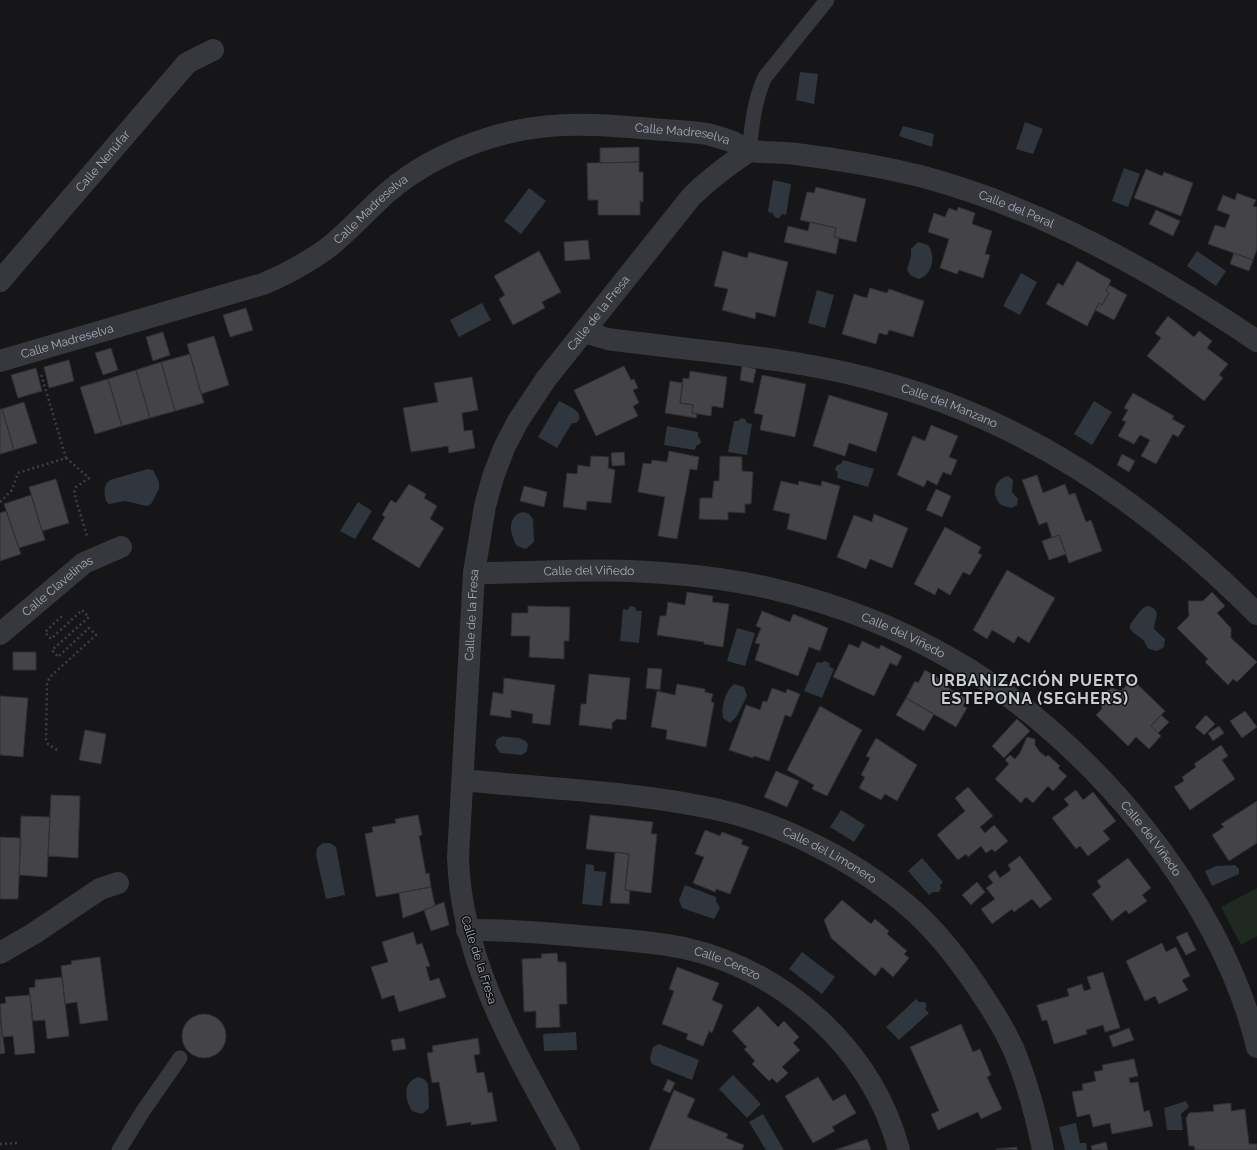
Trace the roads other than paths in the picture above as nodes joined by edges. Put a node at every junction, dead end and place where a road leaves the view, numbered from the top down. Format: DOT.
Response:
graph roads {
  1 [pos="827,0"];
  2 [pos="213,50"];
  3 [pos="749,151"];
  4 [pos="0,281"];
  5 [pos="584,332"];
  6 [pos="1257,341"];
  7 [pos="0,361"];
  8 [pos="121,547"];
  9 [pos="474,573"];
  10 [pos="1257,614"];
  11 [pos="0,634"];
  12 [pos="463,780"];
  13 [pos="118,883"];
  14 [pos="467,930"];
  15 [pos="0,953"];
  16 [pos="1257,1046"];
  17 [pos="180,1058"];
  18 [pos="119,1150"];
  19 [pos="569,1150"];
  20 [pos="899,1150"];
  21 [pos="1043,1150"];
  1 -- 3 [label="lane"];
  2 -- 4 [label="street, Calle Nenúfar"];
  3 -- 5 [label="street, Calle de la Fresa"];
  3 -- 6 [label="street, Calle del Peral"];
  3 -- 7 [label="street, Calle Madreselva"];
  5 -- 9 [label="street, Calle de la Fresa"];
  5 -- 10 [label="street, Calle del Manzano"];
  8 -- 11 [label="street, Calle Clavelinas"];
  9 -- 12 [label="street, Calle de la Fresa"];
  9 -- 16 [label="street, Calle del Viñedo"];
  12 -- 14 [label="street, Calle de la Fresa"];
  12 -- 21 [label="street, Calle del Limonero"];
  13 -- 15 [label="street"];
  14 -- 19 [label="street, Calle de la Fresa"];
  14 -- 20 [label="street, Calle Cerezo"];
  17 -- 18 [label="lane"];
}
